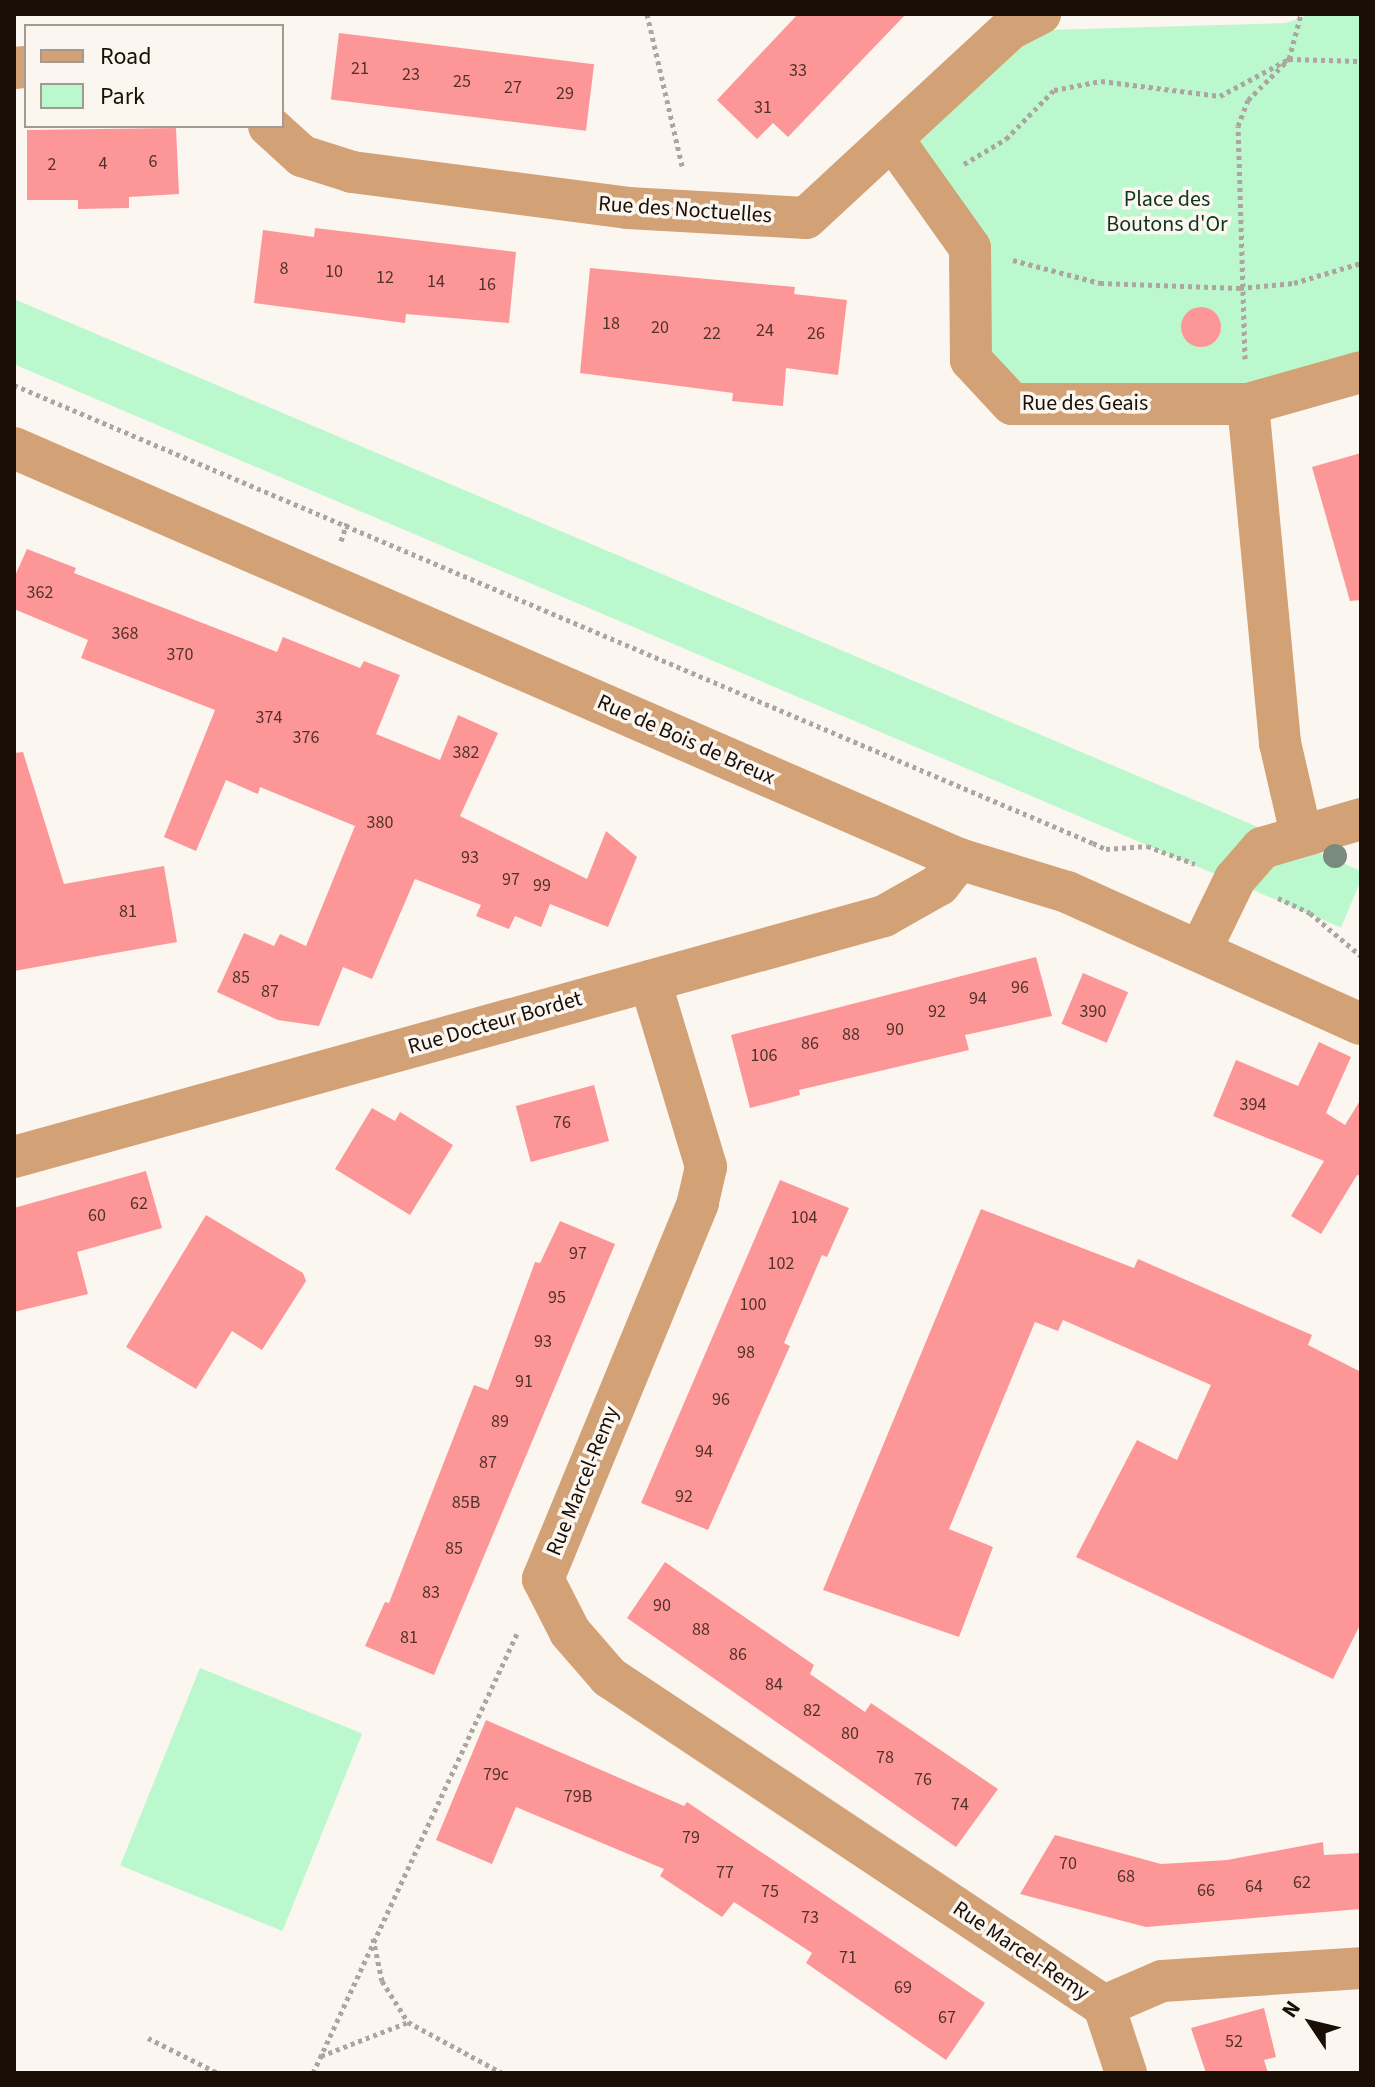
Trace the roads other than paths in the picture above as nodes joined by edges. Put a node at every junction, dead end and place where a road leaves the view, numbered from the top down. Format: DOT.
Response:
graph roads {
  1 [pos="1040,14"];
  2 [pos="271,128"];
  3 [pos="894,141"];
  4 [pos="1361,372"];
  5 [pos="1248,404"];
  6 [pos="14,448"];
  7 [pos="1361,819"];
  8 [pos="1301,834"];
  9 [pos="959,859"];
  10 [pos="1200,951"];
  11 [pos="650,981"];
  12 [pos="1361,1024"];
  13 [pos="14,1157"];
  14 [pos="1361,1968"];
  15 [pos="1104,2006"];
  16 [pos="1126,2073"];
  1 -- 3 [label="street, Rue des Noctuelles"];
  2 -- 3 [label="street, Rue des Noctuelles"];
  3 -- 5 [label="street, Rue des Geais"];
  4 -- 5 [label="street, Rue des Geais"];
  5 -- 8 [label="street"];
  6 -- 9 [label="street, Rue de Bois de Breux"];
  7 -- 8 [label="street"];
  8 -- 10 [label="street"];
  9 -- 10 [label="street, Rue de Bois de Breux"];
  9 -- 11 [label="street, Rue Docteur Bordet"];
  10 -- 12 [label="street, Rue de Bois de Breux"];
  11 -- 13 [label="street, Rue Docteur Bordet"];
  11 -- 15 [label="street, Rue Marcel-Remy"];
  14 -- 15 [label="street, Rue Marcel-Remy"];
  15 -- 16 [label="street, Rue Marcel-Remy"];
}
